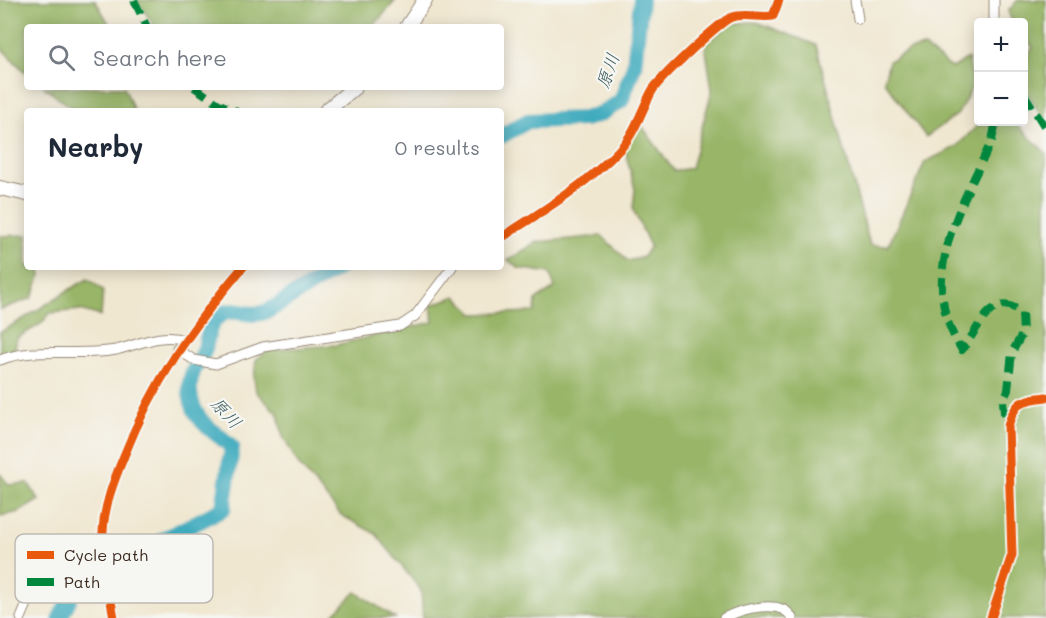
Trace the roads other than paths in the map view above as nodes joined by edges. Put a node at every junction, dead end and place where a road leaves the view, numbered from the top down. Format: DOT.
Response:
graph roads {
  1 [pos="425,0"];
  2 [pos="779,0"];
  3 [pos="855,0"];
  4 [pos="994,0"];
  5 [pos="994,18"];
  6 [pos="858,19"];
  7 [pos="409,24"];
  8 [pos="351,90"];
  9 [pos="330,108"];
  10 [pos="0,188"];
  11 [pos="24,193"];
  12 [pos="504,236"];
  13 [pos="241,270"];
  14 [pos="450,270"];
  15 [pos="184,340"];
  16 [pos="177,349"];
  17 [pos="0,360"];
  18 [pos="1046,397"];
  19 [pos="105,534"];
  20 [pos="28,603"];
  21 [pos="111,603"];
  22 [pos="21,618"];
  23 [pos="114,618"];
  24 [pos="724,618"];
  25 [pos="792,618"];
  26 [pos="992,618"];
  1 -- 7 [label="street"];
  2 -- 12 [label="street"];
  3 -- 6 [label="street"];
  4 -- 5 [label="street"];
  8 -- 9 [label="street"];
  10 -- 11 [label="street"];
  13 -- 15 [label="street"];
  14 -- 16 [label="street"];
  15 -- 16 [label="street"];
  15 -- 17 [label="street"];
  16 -- 19 [label="street"];
  18 -- 26 [label="street"];
  20 -- 22 [label="street"];
  21 -- 23 [label="street"];
  24 -- 25 [label="street"];
}
